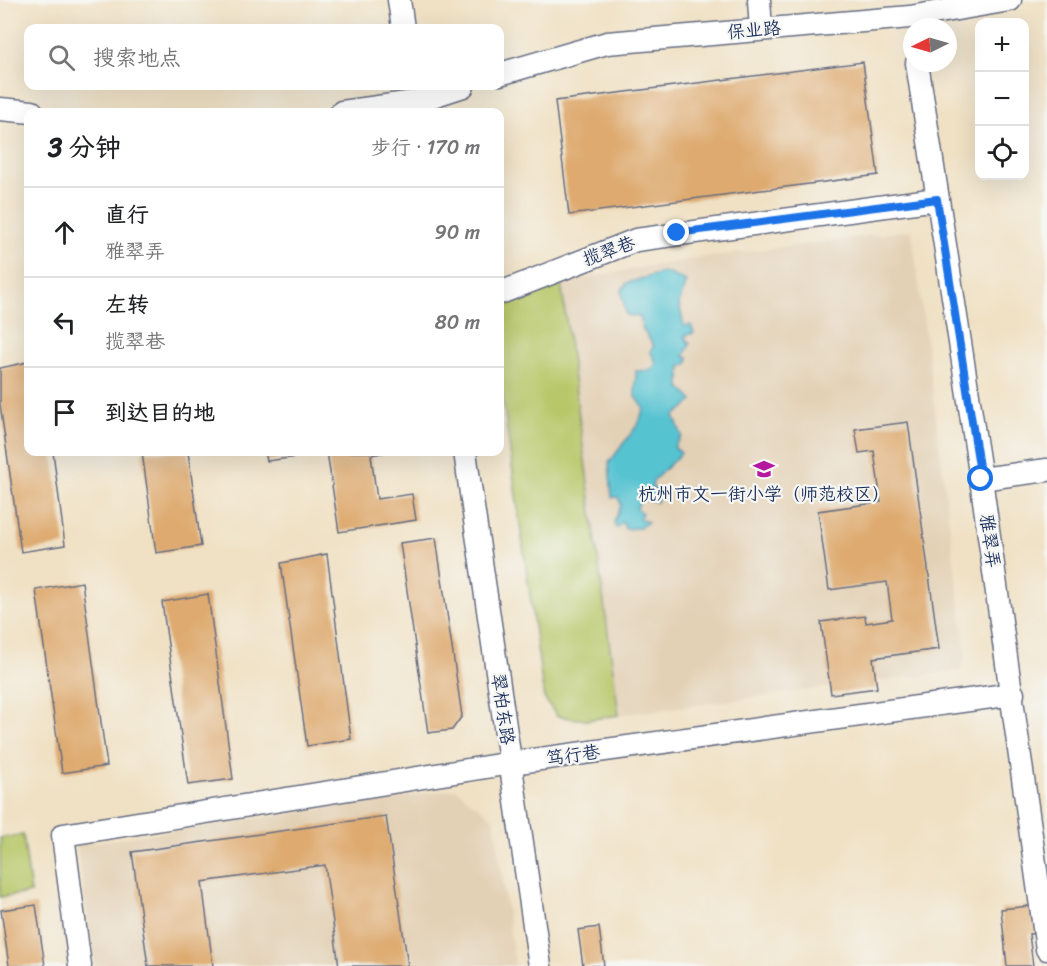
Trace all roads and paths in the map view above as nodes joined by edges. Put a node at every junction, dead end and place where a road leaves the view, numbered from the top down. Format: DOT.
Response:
graph roads {
  1 [pos="399,0"];
  2 [pos="759,0"];
  3 [pos="1010,0"];
  4 [pos="936,18"];
  5 [pos="402,24"];
  6 [pos="903,24"];
  7 [pos="761,29"];
  8 [pos="918,72"];
  9 [pos="504,73"];
  10 [pos="449,90"];
  11 [pos="414,100"];
  12 [pos="366,108"];
  13 [pos="0,109"];
  14 [pos="24,111"];
  15 [pos="937,199"];
  16 [pos="504,291"];
  17 [pos="466,456"];
  18 [pos="1047,470"];
  19 [pos="981,479"];
  20 [pos="1013,694"];
  21 [pos="511,763"];
  22 [pos="1047,949"];
  23 [pos="80,966"];
  24 [pos="540,966"];
  1 -- 5 [label="street"];
  2 -- 7 [label="street"];
  3 -- 4 [label="street, 保业路"];
  6 -- 7 [label="street, 保业路"];
  7 -- 9 [label="street, 保业路"];
  8 -- 15 [label="street, 雅翠弄"];
  10 -- 11 [label="street"];
  11 -- 12 [label="street"];
  13 -- 14 [label="street"];
  15 -- 16 [label="street, 揽翠巷"];
  15 -- 19 [label="street, 雅翠弄"];
  17 -- 21 [label="street, 翠柏东路"];
  18 -- 19 [label="street"];
  19 -- 20 [label="street, 雅翠弄"];
  20 -- 21 [label="street, 笃行巷"];
  20 -- 22 [label="street, 雅翠弄"];
  21 -- 23 [label="street, 笃行巷"];
  21 -- 24 [label="street, 翠柏东路"];
}
